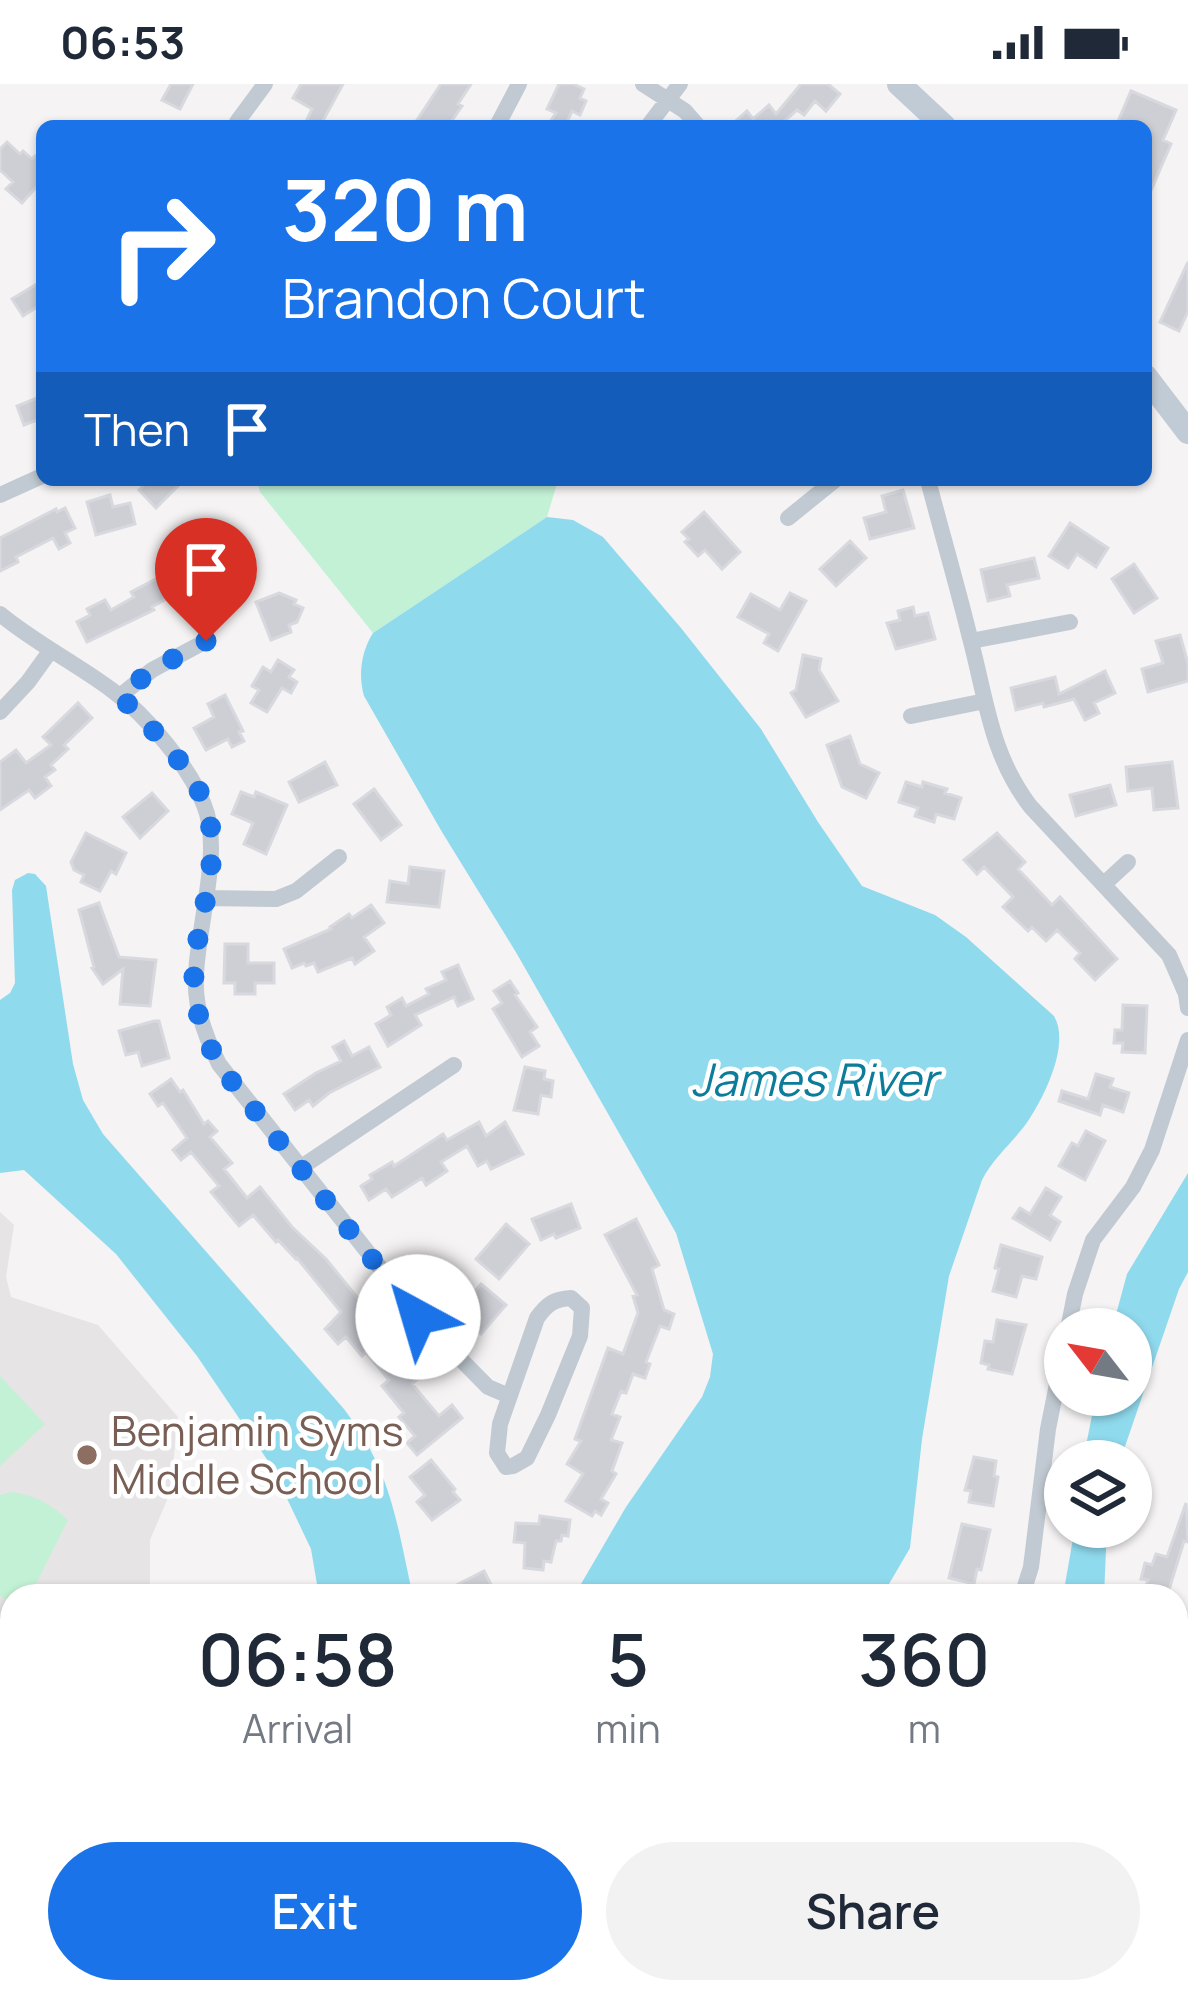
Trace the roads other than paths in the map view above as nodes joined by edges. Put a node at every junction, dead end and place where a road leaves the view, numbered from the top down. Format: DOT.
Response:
graph roads {
  1 [pos="265,84"];
  2 [pos="519,84"];
  3 [pos="643,84"];
  4 [pos="680,84"];
  5 [pos="899,84"];
  6 [pos="666,100"];
  7 [pos="238,120"];
  8 [pos="499,120"];
  9 [pos="652,120"];
  10 [pos="693,120"];
  11 [pos="938,120"];
  12 [pos="1152,384"];
  13 [pos="1186,422"];
  14 [pos="36,479"];
  15 [pos="828,486"];
  16 [pos="930,486"];
  17 [pos="0,495"];
  18 [pos="788,518"];
  19 [pos="0,614"];
  20 [pos="1070,622"];
  21 [pos="206,641"];
  22 [pos="971,641"];
  23 [pos="51,650"];
  24 [pos="120,696"];
  25 [pos="985,701"];
  26 [pos="0,712"];
  27 [pos="911,716"];
  28 [pos="339,857"];
  29 [pos="1128,862"];
  30 [pos="1104,884"];
  31 [pos="206,898"];
  32 [pos="1188,1008"];
  33 [pos="1188,1040"];
  34 [pos="454,1065"];
  35 [pos="300,1168"];
  36 [pos="1072,1308"];
  37 [pos="509,1396"];
  38 [pos="1051,1416"];
  39 [pos="1026,1584"];
  1 -- 7 [label="street"];
  2 -- 8 [label="street"];
  3 -- 6 [label="street"];
  4 -- 6 [label="street"];
  5 -- 11 [label="main road"];
  6 -- 9 [label="street"];
  6 -- 10 [label="street"];
  12 -- 13 [label="main road"];
  14 -- 17 [label="street"];
  15 -- 18 [label="street"];
  16 -- 22 [label="street"];
  19 -- 23 [label="street"];
  20 -- 22 [label="street"];
  21 -- 24 [label="street"];
  22 -- 25 [label="street"];
  23 -- 24 [label="street"];
  23 -- 26 [label="street"];
  24 -- 31 [label="street"];
  25 -- 27 [label="street"];
  25 -- 30 [label="street"];
  28 -- 31 [label="street"];
  29 -- 30 [label="street"];
  30 -- 32 [label="street"];
  31 -- 35 [label="street"];
  33 -- 36 [label="street"];
  34 -- 35 [label="street"];
  35 -- 37 [label="street"];
  37 -- 37 [label="street"];
  38 -- 39 [label="street"];
}
